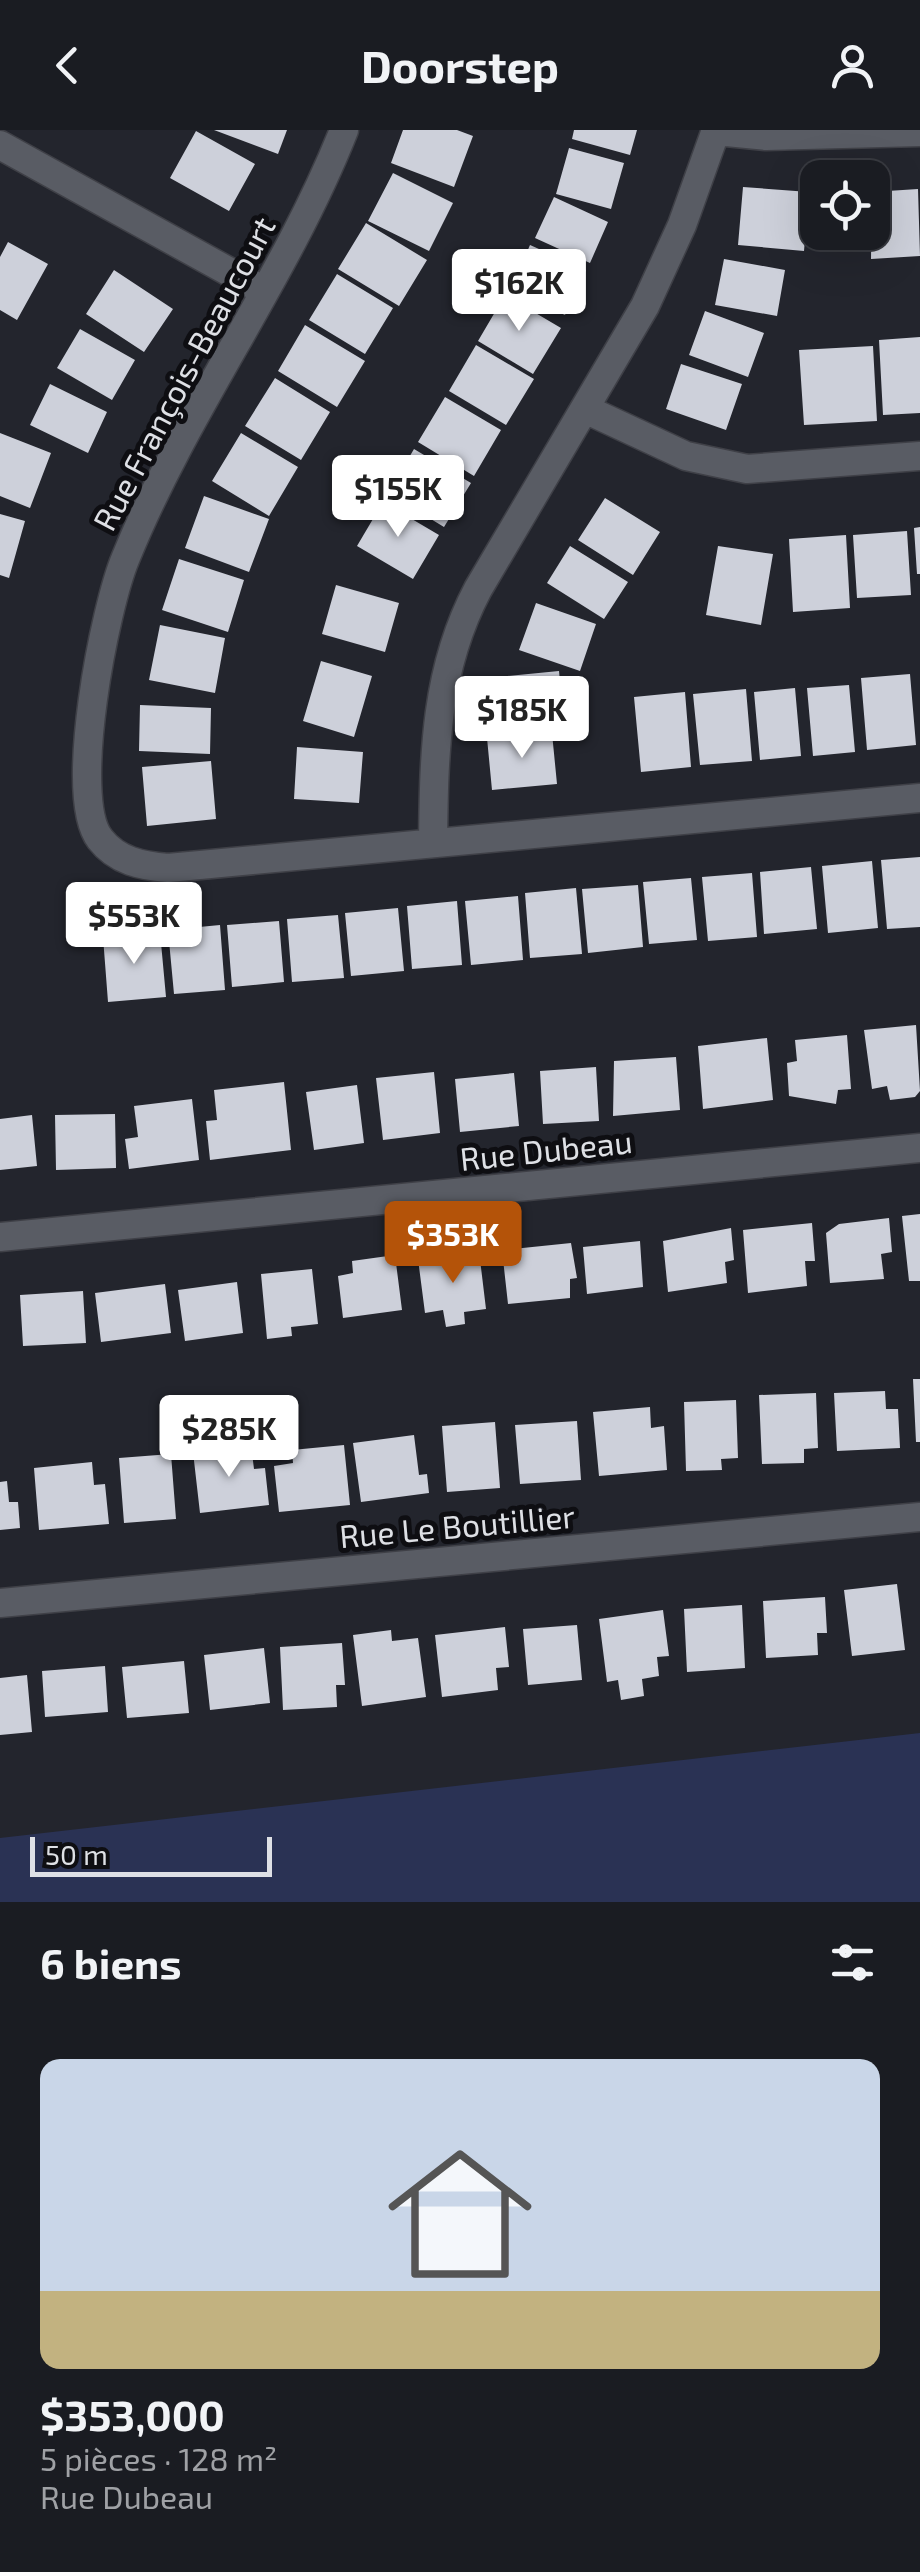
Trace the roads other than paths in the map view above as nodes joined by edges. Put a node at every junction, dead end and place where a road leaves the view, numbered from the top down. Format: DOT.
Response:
graph roads {
  1 [pos="344,130"];
  2 [pos="716,130"];
  3 [pos="920,132"];
  4 [pos="0,145"];
  5 [pos="264,291"];
  6 [pos="586,409"];
  7 [pos="920,456"];
  8 [pos="920,798"];
  9 [pos="432,843"];
  10 [pos="920,1148"];
  11 [pos="0,1237"];
  12 [pos="920,1516"];
  13 [pos="0,1603"];
  1 -- 5 [label="street, Rue François-Beaucourt"];
  2 -- 3 [label="street"];
  2 -- 6 [label="street"];
  4 -- 5 [label="street"];
  5 -- 9 [label="street, Rue François-Beaucourt"];
  6 -- 7 [label="street"];
  6 -- 9 [label="street"];
  8 -- 9 [label="street, Rue François-Beaucourt"];
  10 -- 11 [label="street, Rue Dubeau"];
  12 -- 13 [label="street, Rue Le Boutillier"];
}
